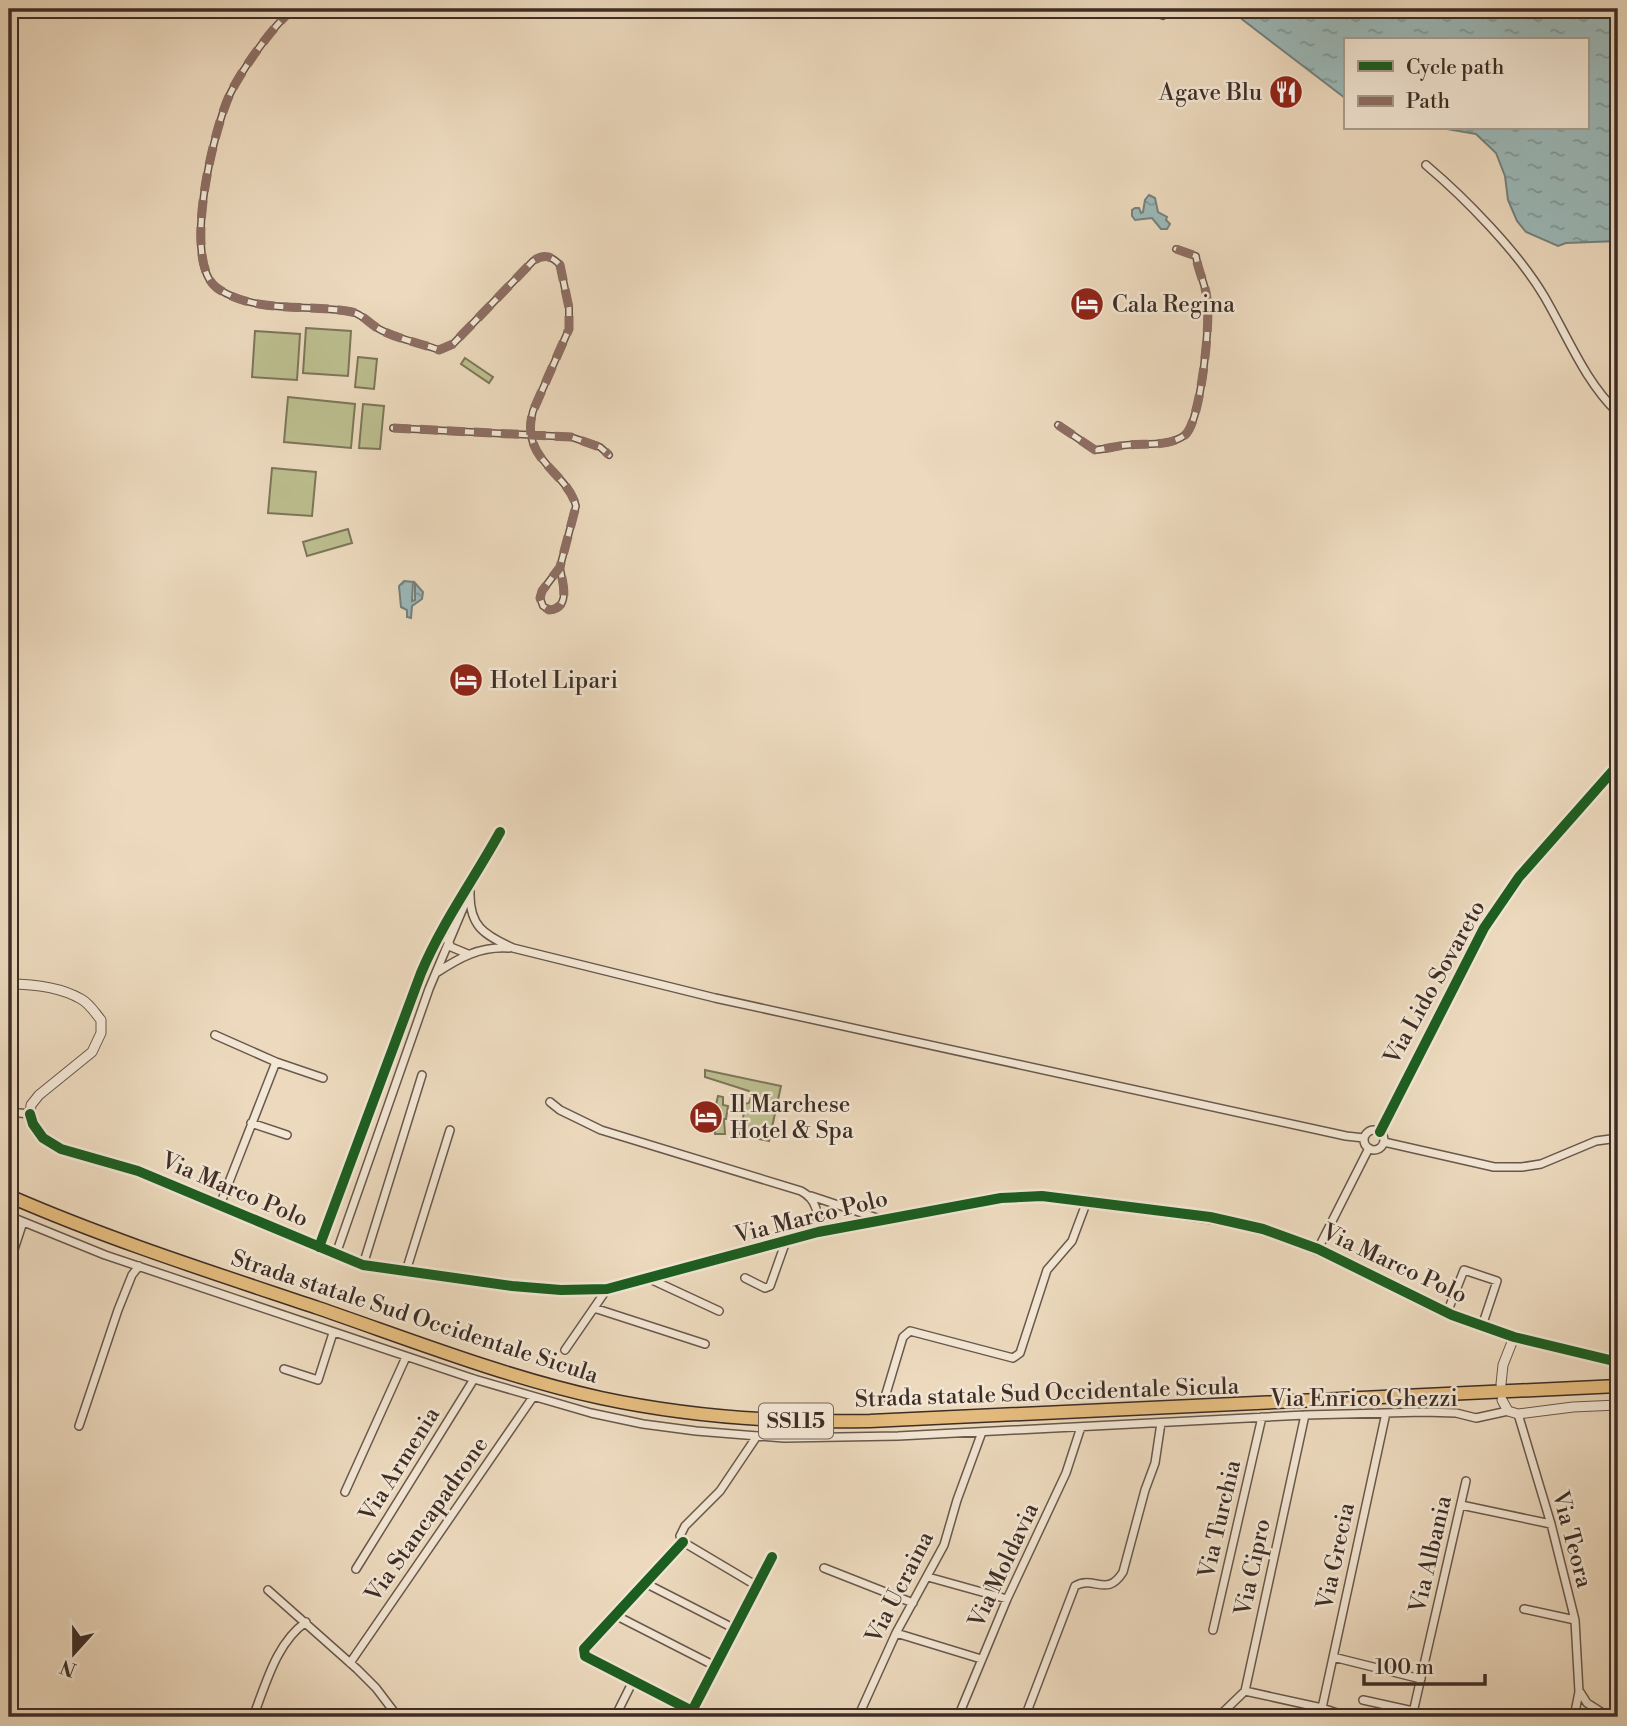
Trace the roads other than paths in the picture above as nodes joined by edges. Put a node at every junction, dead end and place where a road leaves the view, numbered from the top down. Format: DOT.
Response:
graph roads {
  1 [pos="293,9"];
  2 [pos="1153,9"];
  3 [pos="1163,16"];
  4 [pos="1426,165"];
  5 [pos="1176,249"];
  6 [pos="1618,413"];
  7 [pos="1058,425"];
  8 [pos="393,428"];
  9 [pos="531,435"];
  10 [pos="609,455"];
  11 [pos="560,566"];
  12 [pos="1618,765"];
  13 [pos="500,832"];
  14 [pos="477,875"];
  15 [pos="470,892"];
  16 [pos="458,920"];
  17 [pos="476,923"];
  18 [pos="444,927"];
  19 [pos="448,943"];
  20 [pos="513,948"];
  21 [pos="468,954"];
  22 [pos="435,974"];
  23 [pos="9,984"];
  24 [pos="215,1035"];
  25 [pos="276,1062"];
  26 [pos="422,1075"];
  27 [pos="323,1078"];
  28 [pos="550,1102"];
  29 [pos="9,1112"];
  30 [pos="30,1114"];
  31 [pos="251,1123"];
  32 [pos="450,1130"];
  33 [pos="1380,1132"];
  34 [pos="287,1135"];
  35 [pos="1364,1138"];
  36 [pos="1618,1138"];
  37 [pos="1384,1142"];
  38 [pos="1369,1148"];
  39 [pos="9,1196"];
  40 [pos="810,1196"];
  41 [pos="1087,1201"];
  42 [pos="220,1205"];
  43 [pos="9,1216"];
  44 [pos="880,1219"];
  45 [pos="23,1222"];
  46 [pos="818,1232"];
  47 [pos="786,1241"];
  48 [pos="319,1247"];
  49 [pos="1318,1249"];
  50 [pos="335,1254"];
  51 [pos="9,1265"];
  52 [pos="363,1265"];
  53 [pos="139,1266"];
  54 [pos="406,1271"];
  55 [pos="745,1278"];
  56 [pos="650,1279"];
  57 [pos="607,1289"];
  58 [pos="594,1308"];
  59 [pos="719,1311"];
  60 [pos="1447,1313"];
  61 [pos="1482,1326"];
  62 [pos="333,1333"];
  63 [pos="1514,1337"];
  64 [pos="705,1344"];
  65 [pos="565,1350"];
  66 [pos="406,1357"];
  67 [pos="1618,1362"];
  68 [pos="284,1369"];
  69 [pos="474,1380"];
  70 [pos="1501,1384"];
  71 [pos="1618,1386"];
  72 [pos="533,1397"];
  73 [pos="884,1397"];
  74 [pos="1502,1400"];
  75 [pos="1618,1405"];
  76 [pos="1508,1410"];
  77 [pos="1386,1413"];
  78 [pos="1518,1414"];
  79 [pos="1305,1415"];
  80 [pos="1262,1417"];
  81 [pos="1161,1423"];
  82 [pos="79,1426"];
  83 [pos="1082,1427"];
  84 [pos="982,1432"];
  85 [pos="757,1436"];
  86 [pos="1466,1481"];
  87 [pos="345,1492"];
  88 [pos="1461,1505"];
  89 [pos="1551,1524"];
  90 [pos="683,1542"];
  91 [pos="772,1557"];
  92 [pos="824,1568"];
  93 [pos="356,1569"];
  94 [pos="928,1577"];
  95 [pos="645,1583"];
  96 [pos="757,1586"];
  97 [pos="268,1590"];
  98 [pos="1007,1599"];
  99 [pos="913,1603"];
  100 [pos="1524,1609"];
  101 [pos="615,1615"];
  102 [pos="1575,1620"];
  103 [pos="306,1622"];
  104 [pos="735,1629"];
  105 [pos="1213,1630"];
  106 [pos="896,1633"];
  107 [pos="1333,1657"];
  108 [pos="981,1659"];
  109 [pos="350,1663"];
  110 [pos="715,1666"];
  111 [pos="1421,1679"];
  112 [pos="633,1681"];
  113 [pos="1245,1691"];
  114 [pos="1579,1692"];
  115 [pos="1363,1700"];
  116 [pos="1322,1708"];
  117 [pos="1412,1714"];
  118 [pos="253,1717"];
  119 [pos="398,1717"];
  120 [pos="615,1717"];
  121 [pos="858,1717"];
  122 [pos="958,1717"];
  123 [pos="1026,1717"];
  124 [pos="1218,1717"];
  125 [pos="1349,1717"];
  126 [pos="1574,1717"];
  127 [pos="1609,1717"];
  1 -- 9 [label="street"];
  2 -- 3 [label="street"];
  4 -- 6 [label="street"];
  5 -- 7 [label="street"];
  8 -- 9 [label="street"];
  9 -- 10 [label="street"];
  9 -- 11 [label="street"];
  11 -- 11 [label="street"];
  12 -- 33 [label="street, Via Lido Sovareto"];
  13 -- 14 [label="street"];
  14 -- 15 [label="street"];
  14 -- 18 [label="street"];
  15 -- 16 [label="street"];
  15 -- 17 [label="street"];
  16 -- 17 [label="street"];
  16 -- 18 [label="street"];
  16 -- 19 [label="street"];
  17 -- 20 [label="street"];
  18 -- 19 [label="street"];
  18 -- 48 [label="street"];
  19 -- 21 [label="street"];
  19 -- 22 [label="street"];
  20 -- 21 [label="street"];
  20 -- 35 [label="street"];
  21 -- 22 [label="street"];
  22 -- 50 [label="street"];
  23 -- 30 [label="street"];
  24 -- 25 [label="street"];
  25 -- 27 [label="street"];
  25 -- 31 [label="street, Via Marco Polo"];
  26 -- 52 [label="street"];
  28 -- 40 [label="street"];
  29 -- 30 [label="street"];
  30 -- 42 [label="street, Via Marco Polo"];
  31 -- 34 [label="street"];
  31 -- 42 [label="street, Via Marco Polo"];
  32 -- 54 [label="street"];
  33 -- 35 [label="street"];
  33 -- 37 [label="street"];
  35 -- 38 [label="street"];
  36 -- 37 [label="street"];
  37 -- 38 [label="street"];
  38 -- 49 [label="street"];
  39 -- 71 [label="main road, Strada statale Sud Occidentale Sicula / SS115"];
  40 -- 44 [label="street"];
  40 -- 46 [label="street"];
  41 -- 44 [label="street, Via Marco Polo"];
  41 -- 49 [label="street, Via Marco Polo"];
  41 -- 73 [label="street"];
  42 -- 48 [label="street, Via Marco Polo"];
  43 -- 45 [label="street, Via Enrico Ghezzi"];
  44 -- 46 [label="street, Via Marco Polo"];
  45 -- 51 [label="street"];
  45 -- 53 [label="street, Via Enrico Ghezzi"];
  46 -- 47 [label="street, Via Marco Polo"];
  47 -- 55 [label="street, Via Marco Polo"];
  47 -- 56 [label="street, Via Marco Polo"];
  48 -- 50 [label="street, Via Marco Polo"];
  49 -- 60 [label="street, Via Marco Polo"];
  50 -- 52 [label="street, Via Marco Polo"];
  52 -- 54 [label="street, Via Marco Polo"];
  53 -- 62 [label="street, Via Enrico Ghezzi"];
  53 -- 82 [label="street"];
  54 -- 57 [label="street, Via Marco Polo"];
  56 -- 57 [label="street, Via Marco Polo"];
  56 -- 59 [label="street"];
  57 -- 58 [label="street"];
  58 -- 64 [label="street"];
  58 -- 65 [label="street"];
  60 -- 61 [label="street, Via Marco Polo"];
  60 -- 61 [label="street"];
  61 -- 63 [label="street, Via Marco Polo"];
  62 -- 66 [label="street, Via Enrico Ghezzi"];
  62 -- 68 [label="street"];
  63 -- 67 [label="street, Via Marco Polo"];
  63 -- 70 [label="street"];
  66 -- 69 [label="street, Via Enrico Ghezzi"];
  66 -- 87 [label="street"];
  69 -- 72 [label="street, Via Enrico Ghezzi"];
  69 -- 93 [label="street, Via Armenia"];
  72 -- 85 [label="street, Via Enrico Ghezzi"];
  72 -- 109 [label="street, Via Stancapadrone"];
  74 -- 76 [label="street"];
  75 -- 78 [label="street"];
  76 -- 77 [label="street, Via Enrico Ghezzi"];
  76 -- 78 [label="street"];
  77 -- 79 [label="street, Via Enrico Ghezzi"];
  77 -- 107 [label="street, Via Grecia"];
  78 -- 89 [label="street, Via Teora"];
  79 -- 80 [label="street, Via Enrico Ghezzi"];
  79 -- 113 [label="street, Via Cipro"];
  80 -- 81 [label="street, Via Enrico Ghezzi"];
  80 -- 105 [label="street, Via Turchia"];
  81 -- 83 [label="street, Via Enrico Ghezzi"];
  81 -- 123 [label="street"];
  83 -- 84 [label="street, Via Enrico Ghezzi"];
  83 -- 98 [label="street, Via Moldavia"];
  84 -- 85 [label="street, Via Enrico Ghezzi"];
  84 -- 94 [label="street, Via Ucraina"];
  85 -- 90 [label="street"];
  86 -- 88 [label="street, Via Albania"];
  88 -- 89 [label="street"];
  88 -- 111 [label="street, Via Albania"];
  89 -- 102 [label="street, Via Teora"];
  90 -- 95 [label="street"];
  90 -- 96 [label="street"];
  91 -- 96 [label="street"];
  92 -- 99 [label="street"];
  94 -- 98 [label="street"];
  94 -- 99 [label="street, Via Ucraina"];
  95 -- 101 [label="street"];
  95 -- 104 [label="street"];
  96 -- 104 [label="street"];
  97 -- 103 [label="street"];
  98 -- 108 [label="street, Via Moldavia"];
  99 -- 106 [label="street, Via Ucraina"];
  100 -- 102 [label="street"];
  101 -- 110 [label="street"];
  101 -- 112 [label="street"];
  102 -- 114 [label="street, Via Teora"];
  103 -- 109 [label="street"];
  103 -- 118 [label="street"];
  104 -- 110 [label="street"];
  106 -- 108 [label="street"];
  106 -- 121 [label="street, Via Ucraina"];
  107 -- 111 [label="street"];
  107 -- 116 [label="street, Via Grecia"];
  108 -- 122 [label="street, Via Moldavia"];
  109 -- 119 [label="street"];
  110 -- 112 [label="street"];
  111 -- 117 [label="street, Via Albania"];
  112 -- 120 [label="street"];
  113 -- 116 [label="street"];
  113 -- 124 [label="street"];
  114 -- 126 [label="street, Via Teora"];
  114 -- 127 [label="street"];
  115 -- 117 [label="street"];
  116 -- 125 [label="street"];
}
